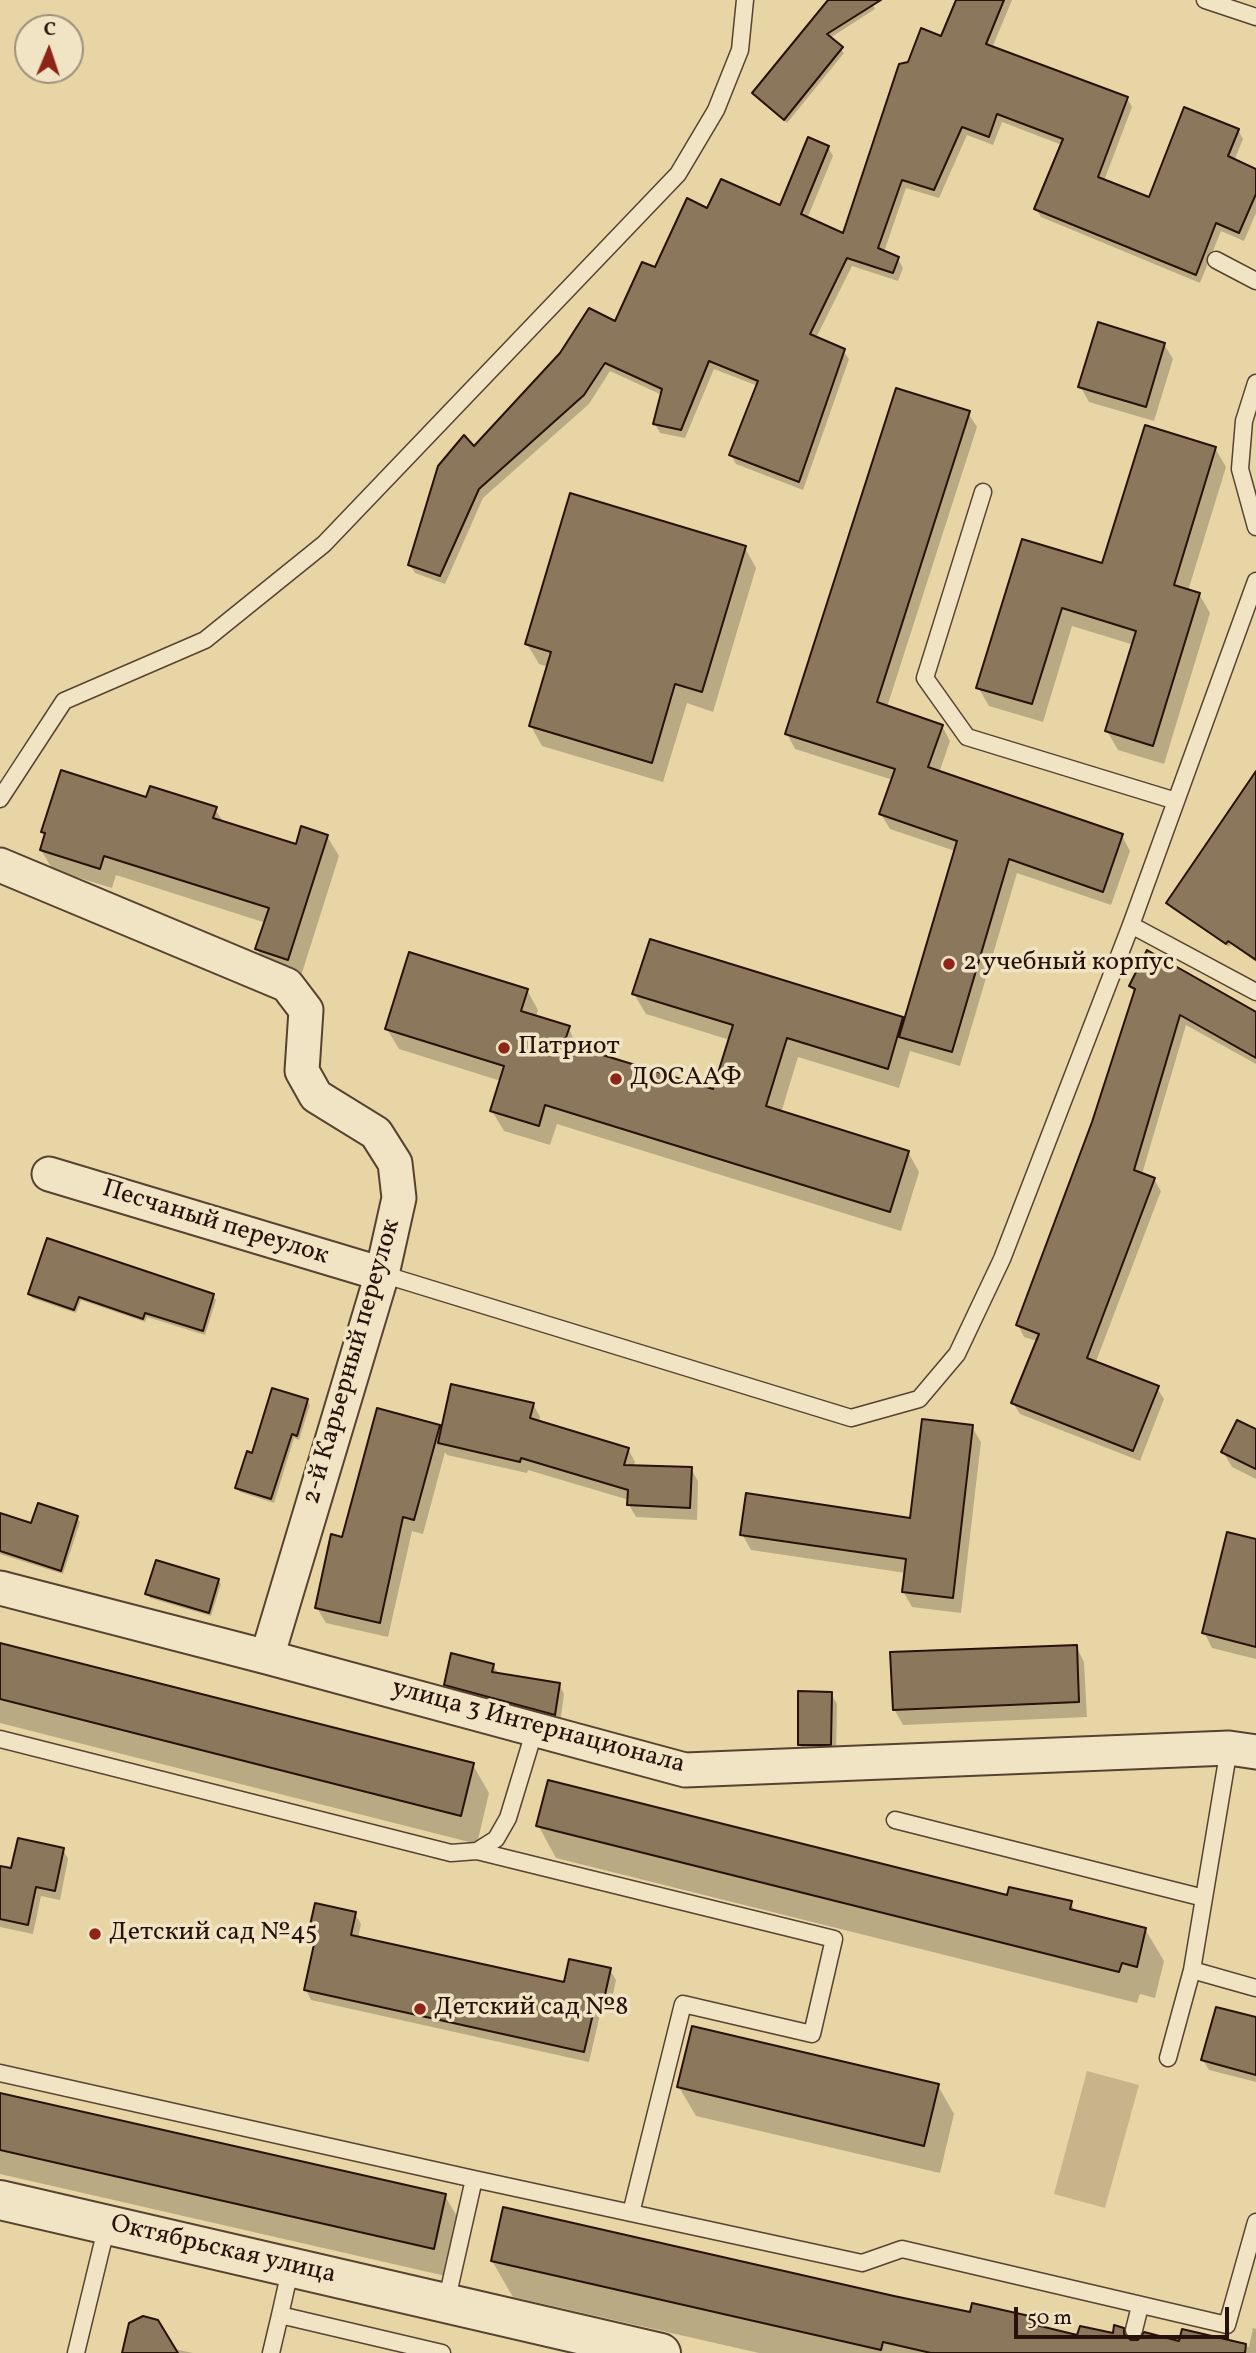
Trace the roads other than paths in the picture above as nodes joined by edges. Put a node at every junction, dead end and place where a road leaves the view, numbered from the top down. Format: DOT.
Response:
graph roads {
  1 [pos="745,0"];
  2 [pos="1205,0"];
  3 [pos="1256,17"];
  4 [pos="1216,260"];
  5 [pos="1256,281"];
  6 [pos="1256,383"];
  7 [pos="983,492"];
  8 [pos="1256,527"];
  9 [pos="1256,580"];
  10 [pos="0,799"];
  11 [pos="1176,801"];
  12 [pos="0,865"];
  13 [pos="1131,925"];
  14 [pos="1256,992"];
  15 [pos="49,1174"];
  16 [pos="382,1274"];
  17 [pos="0,1588"];
  18 [pos="267,1657"];
  19 [pos="535,1729"];
  20 [pos="0,1739"];
  21 [pos="1242,1750"];
  22 [pos="895,1820"];
  23 [pos="477,1851"];
  24 [pos="1204,1898"];
  25 [pos="1192,1970"];
  26 [pos="1256,1988"];
  27 [pos="1168,2057"];
  28 [pos="0,2073"];
  29 [pos="474,2179"];
  30 [pos="0,2200"];
  31 [pos="631,2213"];
  32 [pos="1256,2222"];
  33 [pos="107,2225"];
  34 [pos="291,2266"];
  35 [pos="446,2303"];
  36 [pos="1140,2306"];
  37 [pos="280,2315"];
  38 [pos="1134,2330"];
  39 [pos="76,2353"];
  40 [pos="271,2353"];
  41 [pos="442,2353"];
  42 [pos="661,2353"];
  1 -- 10 [label="lane"];
  2 -- 3 [label="lane"];
  4 -- 5 [label="lane"];
  6 -- 8 [label="lane"];
  7 -- 11 [label="lane"];
  9 -- 11 [label="lane"];
  11 -- 13 [label="lane"];
  12 -- 16 [label="street, 2-й Карьерный переулок"];
  13 -- 14 [label="lane"];
  13 -- 16 [label="lane"];
  15 -- 16 [label="street, Песчаный переулок"];
  16 -- 18 [label="street, 2-й Карьерный переулок"];
  17 -- 18 [label="street, улица 3 Интернационала"];
  18 -- 19 [label="street, улица 3 Интернационала"];
  19 -- 21 [label="street, улица 3 Интернационала"];
  19 -- 23 [label="lane"];
  20 -- 23 [label="lane"];
  21 -- 24 [label="lane"];
  22 -- 24 [label="lane"];
  23 -- 31 [label="lane"];
  24 -- 25 [label="lane"];
  25 -- 26 [label="lane"];
  25 -- 27 [label="lane"];
  28 -- 29 [label="lane"];
  29 -- 31 [label="lane"];
  29 -- 35 [label="lane"];
  30 -- 33 [label="street, Октябрьская улица"];
  31 -- 36 [label="lane"];
  32 -- 36 [label="lane"];
  33 -- 34 [label="street, Октябрьская улица"];
  33 -- 39 [label="lane"];
  34 -- 35 [label="street, Октябрьская улица"];
  34 -- 37 [label="lane"];
  35 -- 42 [label="street, Октябрьская улица"];
  36 -- 38 [label="lane"];
  37 -- 40 [label="lane"];
  37 -- 41 [label="lane"];
}
